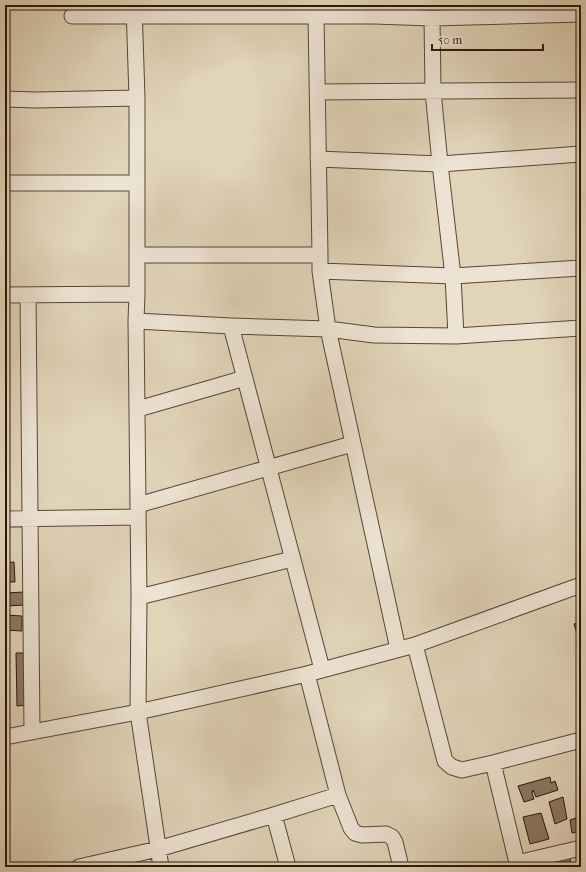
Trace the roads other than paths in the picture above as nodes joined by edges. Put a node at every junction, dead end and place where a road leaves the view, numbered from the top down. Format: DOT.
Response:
graph roads {
  1 [pos="374,10"];
  2 [pos="134,11"];
  3 [pos="581,14"];
  4 [pos="72,16"];
  5 [pos="316,16"];
  6 [pos="432,18"];
  7 [pos="581,90"];
  8 [pos="433,91"];
  9 [pos="317,92"];
  10 [pos="137,98"];
  11 [pos="5,99"];
  12 [pos="581,154"];
  13 [pos="318,160"];
  14 [pos="440,164"];
  15 [pos="5,183"];
  16 [pos="137,183"];
  17 [pos="137,255"];
  18 [pos="320,255"];
  19 [pos="581,268"];
  20 [pos="320,271"];
  21 [pos="453,276"];
  22 [pos="137,294"];
  23 [pos="5,295"];
  24 [pos="28,295"];
  25 [pos="136,321"];
  26 [pos="231,326"];
  27 [pos="581,328"];
  28 [pos="328,329"];
  29 [pos="456,336"];
  30 [pos="245,378"];
  31 [pos="138,409"];
  32 [pos="352,444"];
  33 [pos="268,468"];
  34 [pos="138,511"];
  35 [pos="30,518"];
  36 [pos="5,519"];
  37 [pos="292,559"];
  38 [pos="581,585"];
  39 [pos="139,597"];
  40 [pos="415,645"];
  41 [pos="398,649"];
  42 [pos="322,668"];
  43 [pos="307,674"];
  44 [pos="138,712"];
  45 [pos="32,732"];
  46 [pos="5,737"];
  47 [pos="581,740"];
  48 [pos="493,763"];
  49 [pos="338,795"];
  50 [pos="274,815"];
  51 [pos="581,848"];
  52 [pos="158,849"];
  53 [pos="518,865"];
  54 [pos="79,867"];
  55 [pos="161,867"];
  56 [pos="288,867"];
  57 [pos="401,867"];
  1 -- 5 [label="street"];
  1 -- 6 [label="street"];
  2 -- 4 [label="street"];
  2 -- 5 [label="street"];
  2 -- 10 [label="street"];
  3 -- 6 [label="street"];
  5 -- 9 [label="street"];
  6 -- 8 [label="street"];
  7 -- 8 [label="street"];
  8 -- 9 [label="street"];
  8 -- 14 [label="street"];
  9 -- 13 [label="street"];
  10 -- 11 [label="street"];
  10 -- 16 [label="street"];
  12 -- 14 [label="street"];
  13 -- 14 [label="street"];
  13 -- 18 [label="street"];
  14 -- 21 [label="street"];
  15 -- 16 [label="street"];
  16 -- 17 [label="street"];
  17 -- 18 [label="street"];
  17 -- 22 [label="street"];
  18 -- 20 [label="street"];
  19 -- 21 [label="street"];
  20 -- 21 [label="street"];
  20 -- 28 [label="street"];
  21 -- 29 [label="street"];
  22 -- 24 [label="street"];
  22 -- 25 [label="street"];
  23 -- 24 [label="street"];
  24 -- 35 [label="street"];
  25 -- 26 [label="street"];
  25 -- 31 [label="street"];
  26 -- 28 [label="street"];
  26 -- 30 [label="street"];
  27 -- 29 [label="street"];
  28 -- 29 [label="street"];
  28 -- 32 [label="street"];
  30 -- 31 [label="street"];
  30 -- 33 [label="street"];
  31 -- 34 [label="street"];
  32 -- 33 [label="street"];
  32 -- 41 [label="street"];
  33 -- 34 [label="street"];
  33 -- 37 [label="street"];
  34 -- 35 [label="street"];
  34 -- 39 [label="street"];
  35 -- 36 [label="street"];
  35 -- 45 [label="street"];
  37 -- 39 [label="street"];
  37 -- 42 [label="street"];
  38 -- 40 [label="street"];
  39 -- 44 [label="street"];
  40 -- 41 [label="street"];
  40 -- 48 [label="street"];
  41 -- 42 [label="street"];
  42 -- 43 [label="street"];
  43 -- 44 [label="street"];
  43 -- 49 [label="street"];
  44 -- 45 [label="street"];
  44 -- 52 [label="street"];
  45 -- 46 [label="street"];
  47 -- 48 [label="street"];
  48 -- 53 [label="street"];
  49 -- 50 [label="street"];
  49 -- 57 [label="street"];
  50 -- 52 [label="street"];
  50 -- 56 [label="street"];
  51 -- 53 [label="street"];
  52 -- 54 [label="street"];
  52 -- 55 [label="street"];
}
